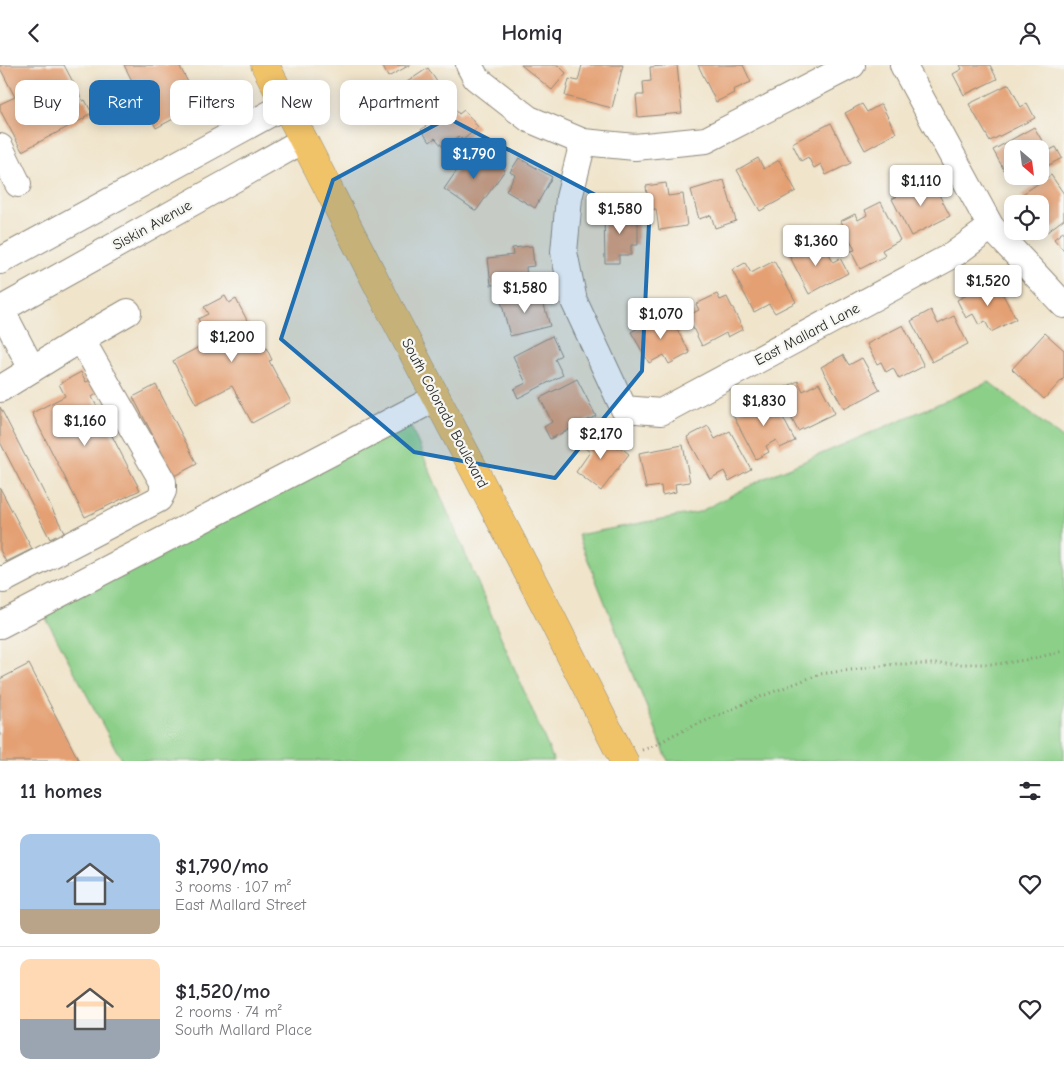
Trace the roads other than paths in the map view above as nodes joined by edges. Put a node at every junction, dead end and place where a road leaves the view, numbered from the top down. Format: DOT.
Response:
graph roads {
  1 [pos="265,65"];
  2 [pos="469,65"];
  3 [pos="852,65"];
  4 [pos="902,65"];
  5 [pos="273,80"];
  6 [pos="263,118"];
  7 [pos="296,125"];
  8 [pos="304,140"];
  9 [pos="583,142"];
  10 [pos="0,147"];
  11 [pos="18,184"];
  12 [pos="991,227"];
  13 [pos="0,261"];
  14 [pos="1064,305"];
  15 [pos="0,310"];
  16 [pos="128,312"];
  17 [pos="81,339"];
  18 [pos="32,369"];
  19 [pos="0,389"];
  20 [pos="436,398"];
  21 [pos="0,579"];
  22 [pos="0,625"];
  23 [pos="623,760"];
  1 -- 5 [label="main road, South Colorado Boulevard"];
  2 -- 9 [label="street"];
  3 -- 9 [label="street"];
  4 -- 12 [label="street"];
  6 -- 13 [label="street"];
  7 -- 8 [label="main road, South Colorado Boulevard"];
  8 -- 15 [label="street, Siskin Avenue"];
  8 -- 20 [label="main road, South Colorado Boulevard"];
  9 -- 12 [label="street, East Mallard Lane"];
  10 -- 11 [label="street"];
  12 -- 14 [label="street"];
  15 -- 18 [label="street"];
  16 -- 17 [label="street"];
  17 -- 18 [label="street"];
  17 -- 21 [label="street"];
  18 -- 19 [label="street"];
  20 -- 22 [label="street"];
  20 -- 23 [label="main road, South Colorado Boulevard"];
}
